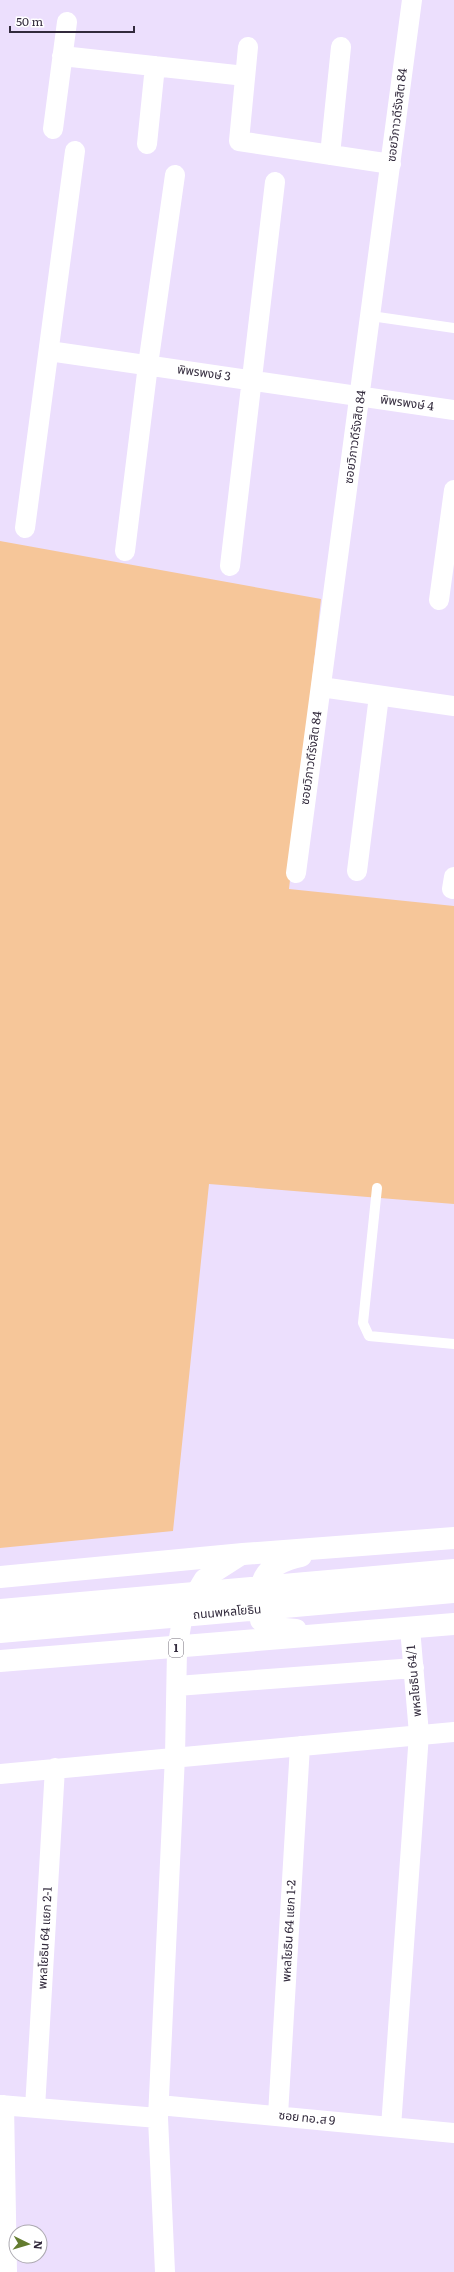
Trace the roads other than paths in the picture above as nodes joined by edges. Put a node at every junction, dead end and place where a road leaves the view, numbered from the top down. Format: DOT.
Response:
graph roads {
  1 [pos="412,0"];
  2 [pos="67,22"];
  3 [pos="248,47"];
  4 [pos="341,47"];
  5 [pos="62,56"];
  6 [pos="155,66"];
  7 [pos="245,76"];
  8 [pos="53,129"];
  9 [pos="148,144"];
  10 [pos="75,151"];
  11 [pos="330,155"];
  12 [pos="391,164"];
  13 [pos="176,175"];
  14 [pos="275,182"];
  15 [pos="371,316"];
  16 [pos="454,328"];
  17 [pos="49,350"];
  18 [pos="148,365"];
  19 [pos="252,380"];
  20 [pos="360,397"];
  21 [pos="454,410"];
  22 [pos="454,490"];
  23 [pos="25,528"];
  24 [pos="125,551"];
  25 [pos="230,566"];
  26 [pos="439,600"];
  27 [pos="321,687"];
  28 [pos="379,696"];
  29 [pos="454,706"];
  30 [pos="357,871"];
  31 [pos="296,873"];
  32 [pos="376,1188"];
  33 [pos="454,1344"];
  34 [pos="454,1538"];
  35 [pos="351,1547"];
  36 [pos="243,1554"];
  37 [pos="454,1570"];
  38 [pos="0,1577"];
  39 [pos="454,1592"];
  40 [pos="0,1610"];
  41 [pos="454,1624"];
  42 [pos="410,1628"];
  43 [pos="0,1632"];
  44 [pos="351,1633"];
  45 [pos="178,1649"];
  46 [pos="0,1661"];
  47 [pos="414,1668"];
  48 [pos="178,1686"];
  49 [pos="454,1732"];
  50 [pos="419,1734"];
  51 [pos="300,1746"];
  52 [pos="175,1756"];
  53 [pos="55,1768"];
  54 [pos="0,1774"];
  55 [pos="2,2105"];
  56 [pos="35,2108"];
  57 [pos="159,2111"];
  58 [pos="278,2115"];
  59 [pos="391,2126"];
  60 [pos="454,2133"];
  61 [pos="7,2272"];
  62 [pos="165,2272"];
  1 -- 12 [label="street, ซอยวิภาวดีรังสิต 84"];
  2 -- 5 [label="street"];
  3 -- 7 [label="street"];
  4 -- 11 [label="street"];
  5 -- 6 [label="street"];
  5 -- 8 [label="street"];
  6 -- 7 [label="street"];
  6 -- 9 [label="street"];
  7 -- 11 [label="street"];
  10 -- 17 [label="street"];
  11 -- 12 [label="street"];
  12 -- 15 [label="street, ซอยวิภาวดีรังสิต 84"];
  13 -- 18 [label="street"];
  14 -- 19 [label="street"];
  15 -- 16 [label="lane"];
  15 -- 20 [label="street, ซอยวิภาวดีรังสิต 84"];
  17 -- 18 [label="street, พิพรพงษ์ 3"];
  17 -- 23 [label="street"];
  18 -- 19 [label="street, พิพรพงษ์ 3"];
  18 -- 24 [label="street"];
  19 -- 20 [label="street, พิพรพงษ์ 3"];
  19 -- 25 [label="street"];
  20 -- 21 [label="street, พิพรพงษ์ 4"];
  20 -- 27 [label="street, ซอยวิภาวดีรังสิต 84"];
  22 -- 26 [label="street"];
  27 -- 28 [label="street"];
  27 -- 31 [label="street, ซอยวิภาวดีรังสิต 84"];
  28 -- 29 [label="street"];
  28 -- 30 [label="street"];
  32 -- 33 [label="lane"];
  34 -- 35 [label="main road"];
  35 -- 36 [label="main road"];
  35 -- 44 [label="main road"];
  36 -- 38 [label="main road"];
  36 -- 45 [label="street"];
  37 -- 40 [label="main road, ถนนพหลโยธิน"];
  38 -- 46 [label="main road"];
  39 -- 43 [label="main road, ถนนพหลโยธิน"];
  41 -- 42 [label="main road, 1"];
  42 -- 44 [label="main road, 1"];
  42 -- 47 [label="street, พหลโยธิน 64/1"];
  44 -- 45 [label="main road, 1"];
  45 -- 46 [label="main road, 1"];
  45 -- 48 [label="street"];
  47 -- 48 [label="street"];
  47 -- 50 [label="street, พหลโยธิน 64/1"];
  48 -- 52 [label="street"];
  49 -- 50 [label="street"];
  50 -- 51 [label="street"];
  50 -- 59 [label="street, พหลโยธิน 64/1"];
  51 -- 52 [label="street"];
  51 -- 58 [label="street, พหลโยธิน 64 แยก 1-2"];
  52 -- 53 [label="street"];
  52 -- 57 [label="street"];
  53 -- 54 [label="street"];
  53 -- 56 [label="street, พหลโยธิน 64 แยก 2-1"];
  55 -- 56 [label="street, ซอย ทอ.ส 9"];
  55 -- 61 [label="street"];
  56 -- 57 [label="street, ซอย ทอ.ส 9"];
  57 -- 58 [label="street, ซอย ทอ.ส 9"];
  57 -- 62 [label="street"];
  58 -- 59 [label="street, ซอย ทอ.ส 9"];
  59 -- 60 [label="street, ซอย ทอ.ส 9"];
}
